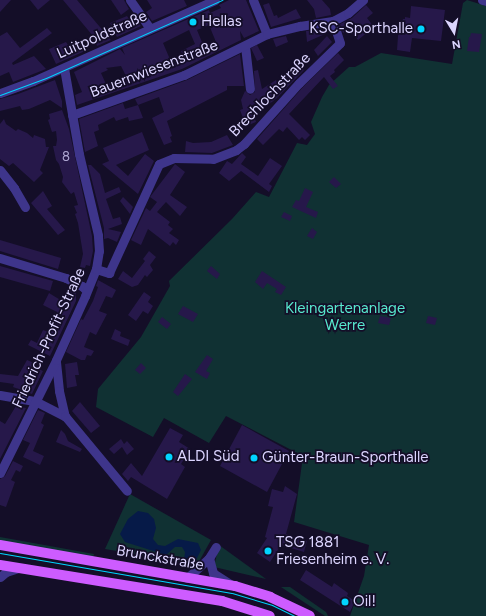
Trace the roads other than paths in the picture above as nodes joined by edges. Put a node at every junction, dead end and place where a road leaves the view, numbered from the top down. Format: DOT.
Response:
graph roads {
  1 [pos="130,0"];
  2 [pos="215,0"];
  3 [pos="253,0"];
  4 [pos="363,0"];
  5 [pos="482,0"];
  6 [pos="486,1"];
  7 [pos="333,21"];
  8 [pos="150,29"];
  9 [pos="268,34"];
  10 [pos="245,46"];
  11 [pos="64,68"];
  12 [pos="250,89"];
  13 [pos="0,93"];
  14 [pos="72,115"];
  15 [pos="0,170"];
  16 [pos="26,207"];
  17 [pos="0,258"];
  18 [pos="96,269"];
  19 [pos="86,290"];
  20 [pos="56,360"];
  21 [pos="0,395"];
  22 [pos="35,401"];
  23 [pos="65,416"];
  24 [pos="0,473"];
  25 [pos="128,491"];
  26 [pos="0,545"];
  27 [pos="216,547"];
  28 [pos="209,558"];
  29 [pos="0,565"];
  30 [pos="18,568"];
  31 [pos="0,577"];
  32 [pos="188,578"];
  33 [pos="235,586"];
  34 [pos="270,616"];
  35 [pos="310,616"];
  1 -- 8 [label="street"];
  2 -- 8 [label="street, Luitpoldstraße"];
  3 -- 9 [label="street"];
  4 -- 7 [label="street, Bauernwiesenstraße"];
  5 -- 6 [label="street"];
  7 -- 9 [label="street, Bauernwiesenstraße"];
  7 -- 18 [label="street, Brechlochstraße"];
  8 -- 11 [label="street, Luitpoldstraße"];
  9 -- 10 [label="street, Bauernwiesenstraße"];
  10 -- 12 [label="street"];
  10 -- 14 [label="street, Bauernwiesenstraße"];
  11 -- 13 [label="street, Luitpoldstraße"];
  11 -- 14 [label="street, Friedrich-Profit-Straße"];
  14 -- 18 [label="street, Friedrich-Profit-Straße"];
  15 -- 16 [label="street"];
  17 -- 19 [label="street"];
  18 -- 19 [label="street, Friedrich-Profit-Straße"];
  19 -- 20 [label="street, Friedrich-Profit-Straße"];
  20 -- 22 [label="street, Friedrich-Profit-Straße"];
  20 -- 23 [label="street"];
  21 -- 22 [label="street"];
  22 -- 23 [label="street"];
  22 -- 24 [label="street, Friedrich-Profit-Straße"];
  23 -- 25 [label="street"];
  26 -- 32 [label="main road, Brunckstraße"];
  27 -- 28 [label="street"];
  28 -- 32 [label="street"];
  28 -- 33 [label="street"];
  29 -- 30 [label="main road, Brunckstraße"];
  30 -- 31 [label="street"];
  30 -- 34 [label="main road, Brunckstraße"];
  32 -- 33 [label="main road, Brunckstraße"];
  33 -- 35 [label="main road, Brunckstraße"];
}
